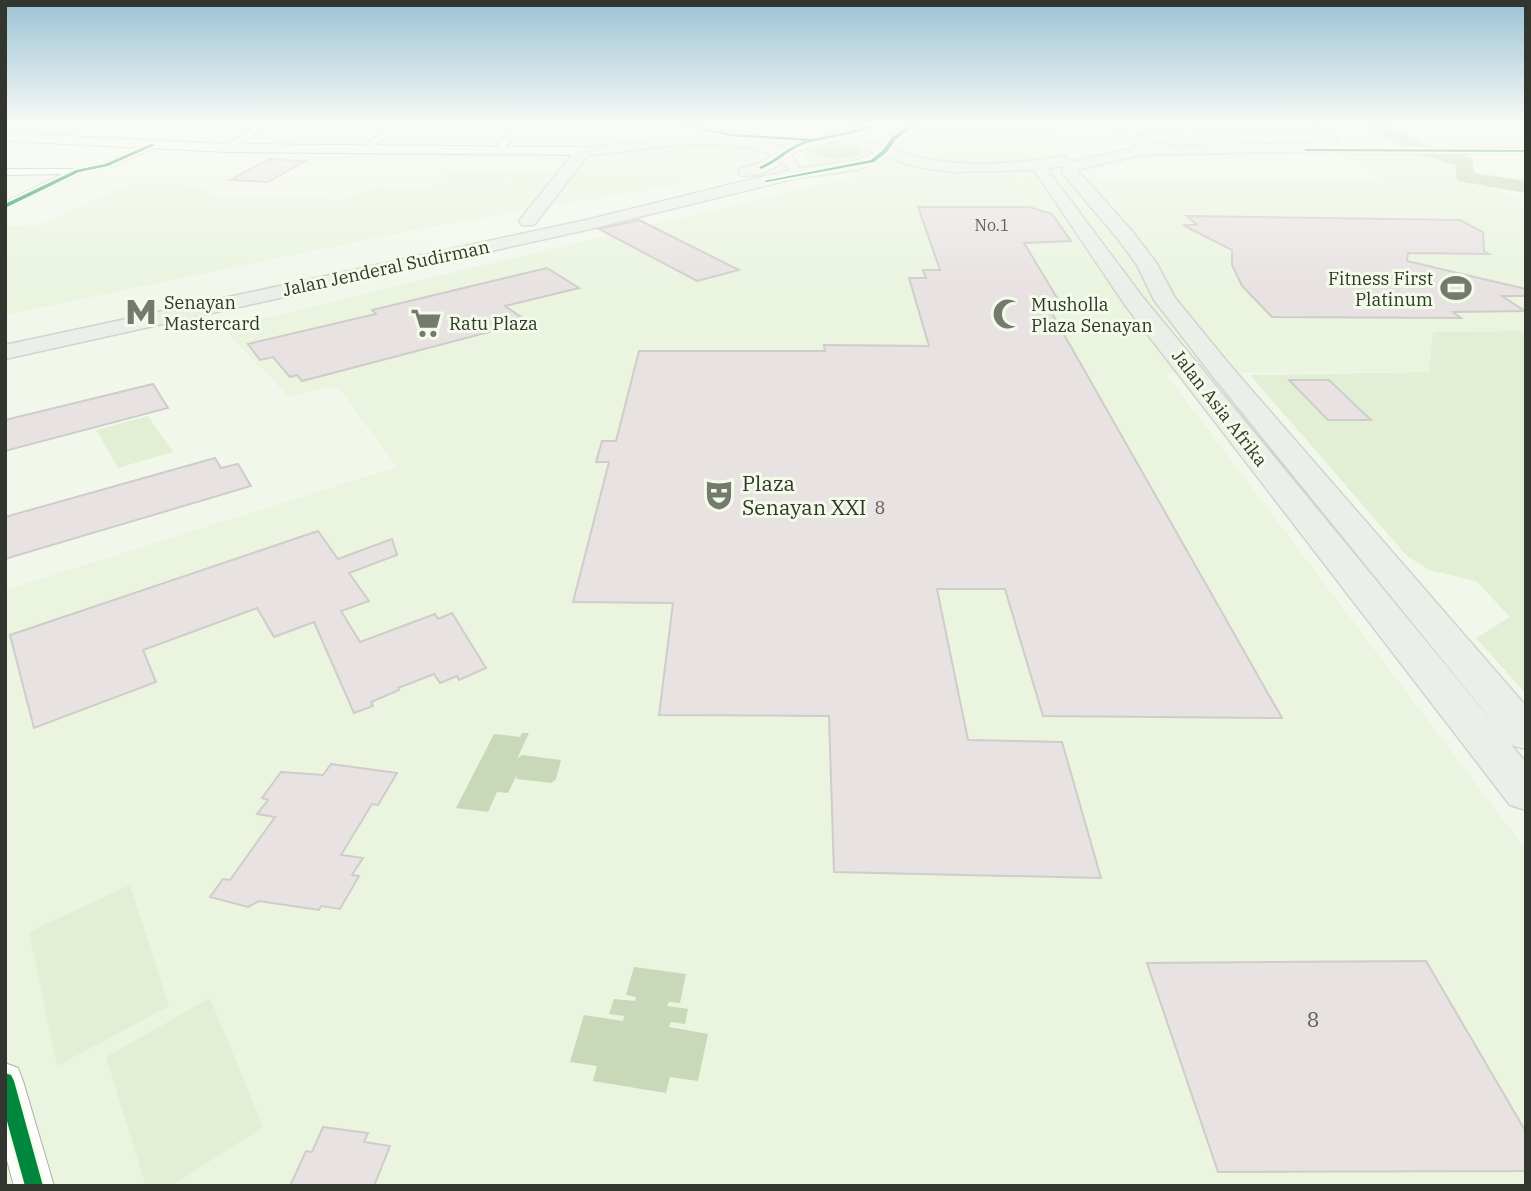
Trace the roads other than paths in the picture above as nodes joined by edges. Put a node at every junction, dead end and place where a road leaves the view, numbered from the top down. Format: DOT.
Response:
graph roads {
  1 [pos="62,179"];
  2 [pos="561,179"];
  3 [pos="713,179"];
  4 [pos="770,179"];
  5 [pos="775,179"];
  6 [pos="1048,179"];
  7 [pos="765,181"];
  8 [pos="1079,181"];
  9 [pos="5,206"];
  10 [pos="528,221"];
  11 [pos="1110,264"];
  12 [pos="5,331"];
  13 [pos="5,352"];
  14 [pos="1423,613"];
  15 [pos="1383,614"];
  16 [pos="1526,734"];
  17 [pos="1526,793"];
  18 [pos="5,1081"];
  19 [pos="34,1186"];
  1 -- 9 [label="street"];
  2 -- 10 [label="main road"];
  3 -- 10 [label="main road, Jalan Jenderal Sudirman"];
  4 -- 7 [label="main road"];
  5 -- 7 [label="main road, Jalan Jenderal Sudirman"];
  6 -- 11 [label="main road, Jalan Asia Afrika"];
  7 -- 13 [label="main road, Jalan Jenderal Sudirman"];
  8 -- 11 [label="main road"];
  8 -- 14 [label="main road, Jalan Asia Afrika"];
  10 -- 12 [label="main road, Jalan Jenderal Sudirman"];
  11 -- 15 [label="main road, Jalan Asia Afrika"];
  14 -- 15 [label="main road"];
  14 -- 16 [label="main road, Jalan Asia Afrika"];
  15 -- 17 [label="main road, Jalan Asia Afrika"];
  18 -- 19 [label="street"];
}
